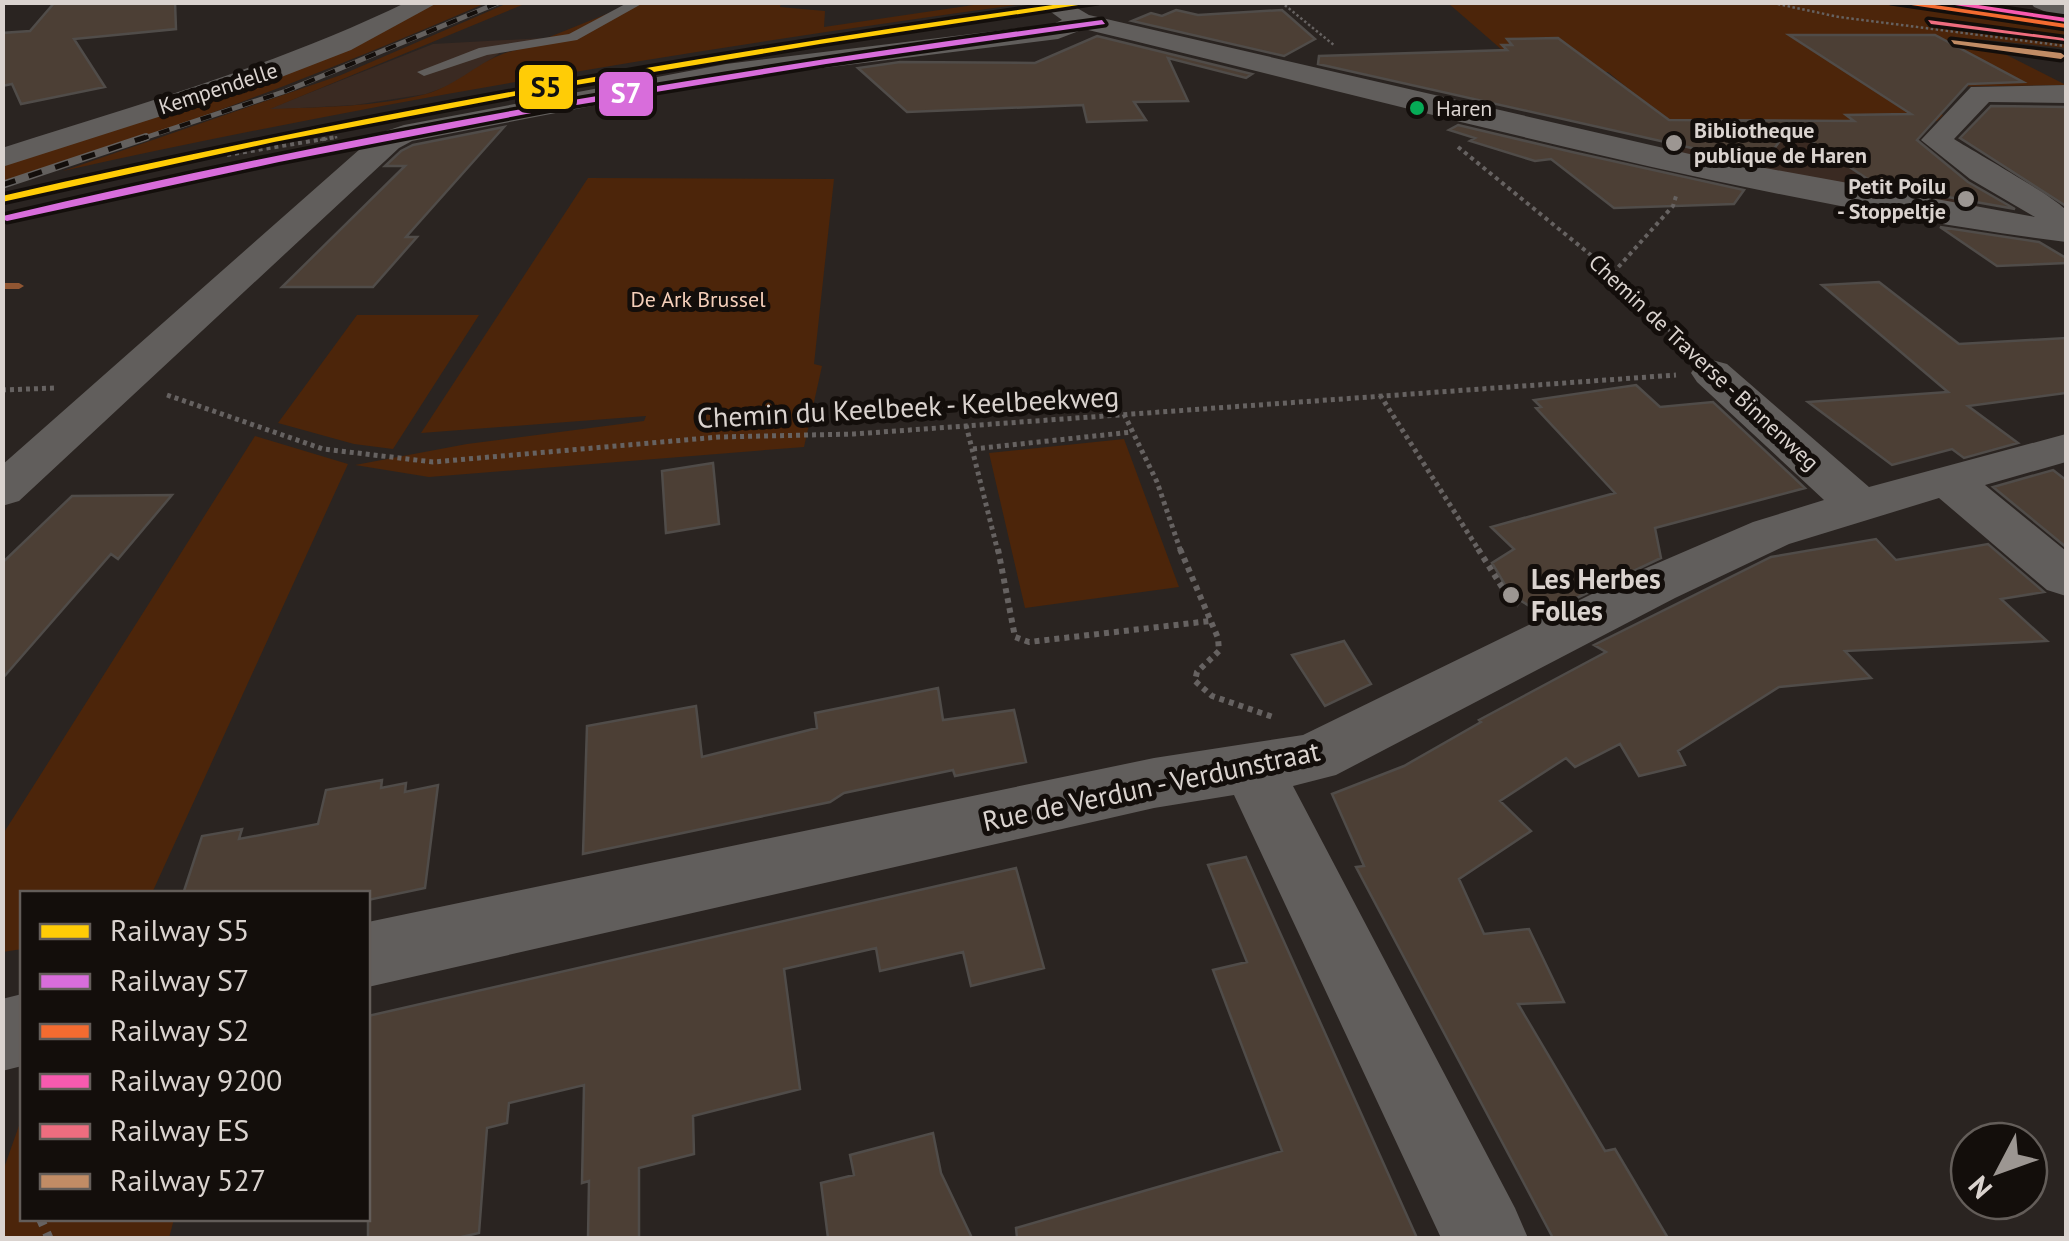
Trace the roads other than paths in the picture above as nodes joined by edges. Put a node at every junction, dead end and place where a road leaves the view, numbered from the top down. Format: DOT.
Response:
graph roads {
  1 [pos="426,2"];
  2 [pos="639,2"];
  3 [pos="1050,2"];
  4 [pos="1078,20"];
  5 [pos="1131,32"];
  6 [pos="1008,50"];
  7 [pos="1231,55"];
  8 [pos="1125,61"];
  9 [pos="424,72"];
  10 [pos="2066,94"];
  11 [pos="2,158"];
  12 [pos="2064,231"];
  13 [pos="1712,373"];
  14 [pos="2066,448"];
  15 [pos="1944,481"];
  16 [pos="2,491"];
  17 [pos="1862,504"];
  18 [pos="2066,578"];
  19 [pos="1265,744"];
  20 [pos="370,955"];
  21 [pos="1485,1238"];
  1 -- 11 [label="street, Kempendelle"];
  2 -- 9 [label="lane"];
  3 -- 4 [label="street"];
  4 -- 5 [label="street"];
  4 -- 6 [label="street"];
  5 -- 6 [label="street"];
  5 -- 7 [label="street"];
  6 -- 16 [label="street"];
  7 -- 8 [label="street"];
  7 -- 12 [label="street"];
  10 -- 12 [label="street"];
  13 -- 17 [label="street, Chemin de Traverse - Binnenweg"];
  14 -- 15 [label="street, Rue de Verdun - Verdunstraat"];
  15 -- 17 [label="street, Rue de Verdun - Verdunstraat"];
  15 -- 18 [label="street"];
  17 -- 19 [label="street, Rue de Verdun - Verdunstraat"];
  19 -- 20 [label="street, Rue de Verdun - Verdunstraat"];
  19 -- 21 [label="street"];
}
